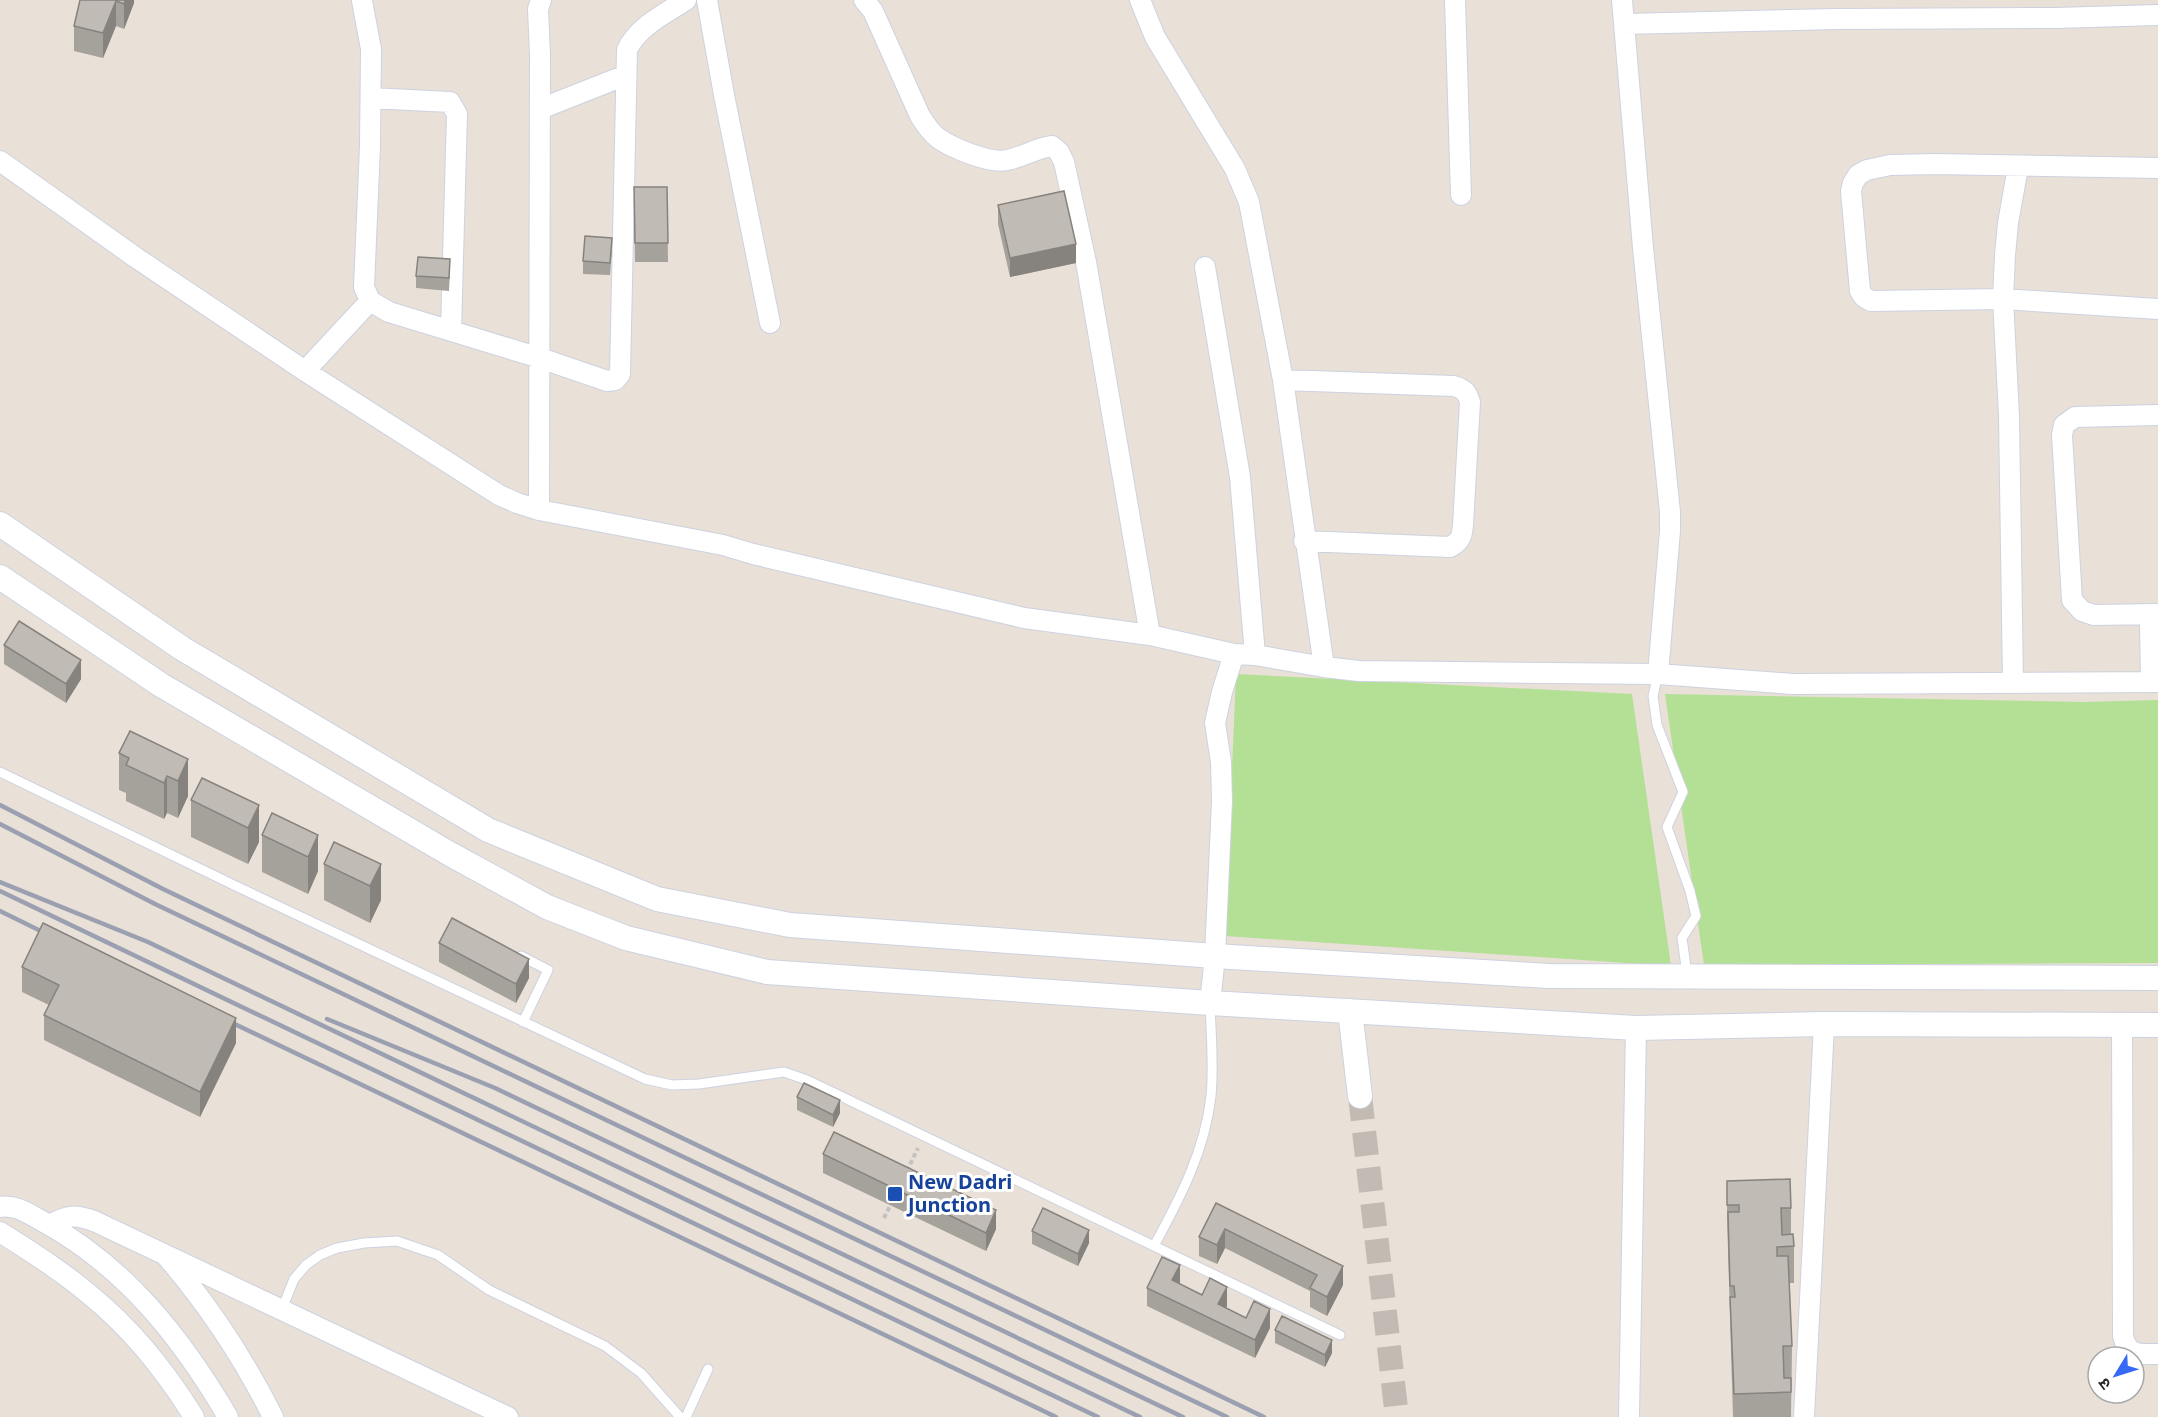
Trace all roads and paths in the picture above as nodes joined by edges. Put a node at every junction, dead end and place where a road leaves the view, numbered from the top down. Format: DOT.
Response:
graph roads {
  1 [pos="541,0"];
  2 [pos="686,0"];
  3 [pos="707,0"];
  4 [pos="864,0"];
  5 [pos="1140,0"];
  6 [pos="1455,0"];
  7 [pos="1622,0"];
  8 [pos="362,1"];
  9 [pos="2158,15"];
  10 [pos="1625,24"];
  11 [pos="626,75"];
  12 [pos="371,98"];
  13 [pos="540,109"];
  14 [pos="0,161"];
  15 [pos="2018,167"];
  16 [pos="2158,168"];
  17 [pos="1461,195"];
  18 [pos="1205,267"];
  19 [pos="2003,299"];
  20 [pos="370,301"];
  21 [pos="2158,309"];
  22 [pos="770,323"];
  23 [pos="451,331"];
  24 [pos="540,358"];
  25 [pos="305,372"];
  26 [pos="1283,380"];
  27 [pos="2158,415"];
  28 [pos="539,510"];
  29 [pos="0,524"];
  30 [pos="1304,541"];
  31 [pos="0,577"];
  32 [pos="2158,614"];
  33 [pos="2158,620"];
  34 [pos="1150,635"];
  35 [pos="1234,654"];
  36 [pos="1255,655"];
  37 [pos="1323,667"];
  38 [pos="1658,674"];
  39 [pos="2155,682"];
  40 [pos="2013,683"];
  41 [pos="0,772"];
  42 [pos="516,954"];
  43 [pos="1215,956"];
  44 [pos="1687,977"];
  45 [pos="2158,978"];
  46 [pos="1210,1004"];
  47 [pos="1350,1011"];
  48 [pos="523,1022"];
  49 [pos="1824,1024"];
  50 [pos="2122,1025"];
  51 [pos="2158,1025"];
  52 [pos="1636,1028"];
  53 [pos="1360,1096"];
  54 [pos="923,1136"];
  55 [pos="905,1174"];
  56 [pos="890,1206"];
  57 [pos="0,1207"];
  58 [pos="884,1218"];
  59 [pos="50,1225"];
  60 [pos="0,1232"];
  61 [pos="1154,1246"];
  62 [pos="162,1252"];
  63 [pos="282,1309"];
  64 [pos="1340,1335"];
  65 [pos="2158,1354"];
  66 [pos="708,1369"];
  67 [pos="194,1417"];
  68 [pos="228,1417"];
  69 [pos="273,1417"];
  70 [pos="508,1417"];
  71 [pos="680,1417"];
  72 [pos="686,1417"];
  73 [pos="1629,1417"];
  74 [pos="1804,1417"];
  1 -- 13 [label="street"];
  2 -- 11 [label="street"];
  3 -- 22 [label="street"];
  4 -- 34 [label="street"];
  5 -- 26 [label="street"];
  6 -- 17 [label="street"];
  7 -- 10 [label="street"];
  8 -- 12 [label="street"];
  9 -- 10 [label="street"];
  10 -- 38 [label="street"];
  11 -- 13 [label="street"];
  11 -- 24 [label="street"];
  12 -- 20 [label="street"];
  12 -- 23 [label="street"];
  13 -- 24 [label="street"];
  14 -- 25 [label="street"];
  15 -- 16 [label="street"];
  15 -- 19 [label="street"];
  15 -- 19 [label="street"];
  18 -- 36 [label="street"];
  19 -- 21 [label="street"];
  19 -- 40 [label="street"];
  20 -- 23 [label="street"];
  20 -- 25 [label="street"];
  23 -- 24 [label="street"];
  24 -- 28 [label="street"];
  25 -- 28 [label="street"];
  26 -- 30 [label="street"];
  26 -- 30 [label="street"];
  27 -- 32 [label="street"];
  28 -- 34 [label="street"];
  29 -- 43 [label="street"];
  30 -- 37 [label="street"];
  31 -- 46 [label="street"];
  33 -- 39 [label="street"];
  34 -- 35 [label="street"];
  35 -- 36 [label="street"];
  35 -- 43 [label="street"];
  36 -- 37 [label="street"];
  37 -- 38 [label="street"];
  38 -- 40 [label="street"];
  38 -- 44 [label="lane"];
  39 -- 40 [label="street"];
  41 -- 48 [label="lane"];
  42 -- 48 [label="lane"];
  43 -- 44 [label="street"];
  43 -- 46 [label="street"];
  44 -- 45 [label="street"];
  46 -- 47 [label="street"];
  46 -- 61 [label="lane"];
  47 -- 52 [label="street"];
  47 -- 53 [label="street"];
  48 -- 54 [label="lane"];
  49 -- 50 [label="street"];
  49 -- 52 [label="street"];
  49 -- 74 [label="street"];
  50 -- 51 [label="street"];
  50 -- 65 [label="street"];
  52 -- 73 [label="street"];
  54 -- 55 [label="path"];
  54 -- 61 [label="lane"];
  56 -- 58 [label="path"];
  57 -- 59 [label="street"];
  59 -- 62 [label="street"];
  59 -- 68 [label="street"];
  60 -- 67 [label="street"];
  61 -- 64 [label="lane"];
  62 -- 63 [label="street"];
  62 -- 69 [label="street"];
  63 -- 70 [label="street"];
  63 -- 71 [label="lane"];
  66 -- 72 [label="lane"];
}
